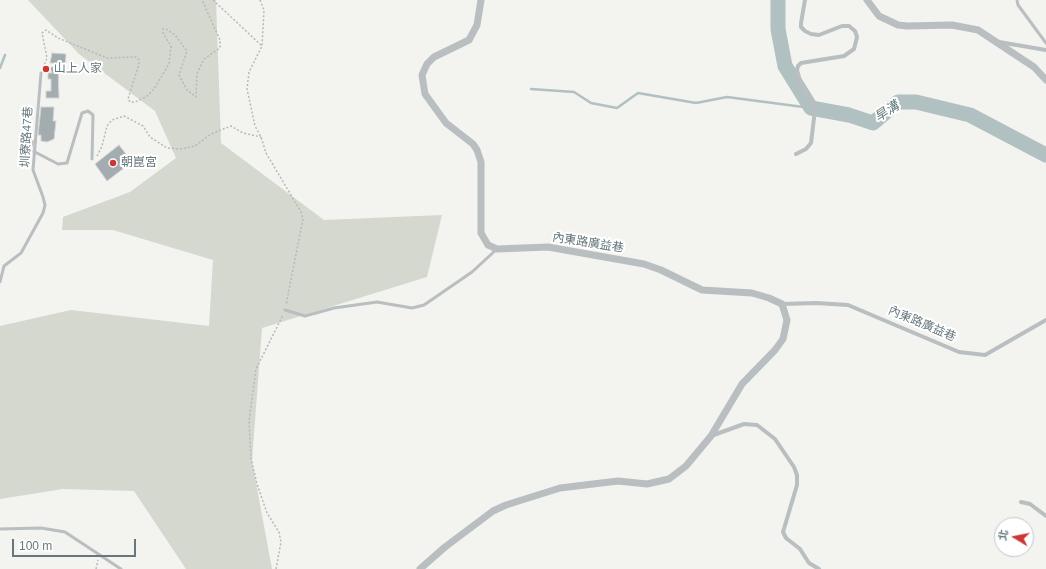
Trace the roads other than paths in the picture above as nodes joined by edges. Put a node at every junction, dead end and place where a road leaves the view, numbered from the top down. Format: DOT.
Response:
graph roads {
  1 [pos="481,0"];
  2 [pos="805,0"];
  3 [pos="866,0"];
  4 [pos="1018,0"];
  5 [pos="994,41"];
  6 [pos="1046,42"];
  7 [pos="1046,50"];
  8 [pos="41,73"];
  9 [pos="1046,80"];
  10 [pos="33,151"];
  11 [pos="796,154"];
  12 [pos="92,159"];
  13 [pos="497,249"];
  14 [pos="0,282"];
  15 [pos="782,304"];
  16 [pos="285,310"];
  17 [pos="1046,320"];
  18 [pos="711,436"];
  19 [pos="1021,502"];
  20 [pos="1046,516"];
  21 [pos="0,529"];
  22 [pos="121,569"];
  23 [pos="420,569"];
  24 [pos="819,569"];
  1 -- 13 [label="street"];
  2 -- 11 [label="street"];
  3 -- 5 [label="street"];
  4 -- 6 [label="lane"];
  5 -- 7 [label="street"];
  5 -- 9 [label="street"];
  8 -- 10 [label="lane, 圳寮路47巷"];
  10 -- 12 [label="lane"];
  10 -- 14 [label="lane, 圳寮路47巷"];
  13 -- 15 [label="street, 內東路廣益巷"];
  13 -- 16 [label="lane"];
  15 -- 17 [label="street, 內東路廣益巷"];
  15 -- 18 [label="street"];
  18 -- 23 [label="street"];
  18 -- 24 [label="street"];
  19 -- 20 [label="street"];
  21 -- 22 [label="lane"];
}
